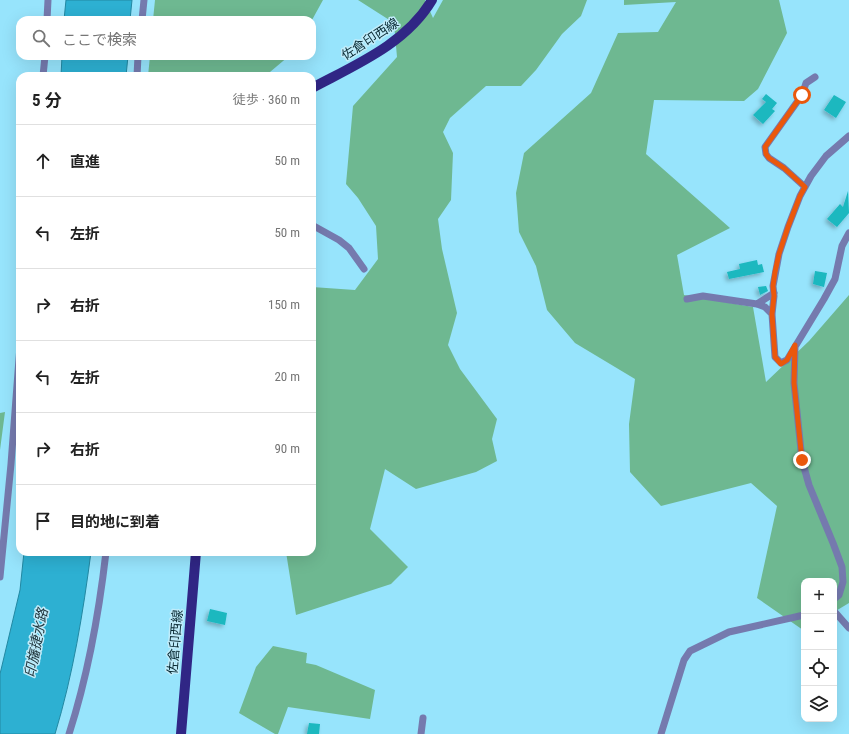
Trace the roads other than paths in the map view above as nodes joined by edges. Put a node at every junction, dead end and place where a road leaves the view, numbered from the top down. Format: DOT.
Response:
graph roads {
  1 [pos="48,0"];
  2 [pos="144,0"];
  3 [pos="432,0"];
  4 [pos="47,16"];
  5 [pos="142,16"];
  6 [pos="45,60"];
  7 [pos="138,60"];
  8 [pos="43,72"];
  9 [pos="137,72"];
  10 [pos="815,77"];
  11 [pos="316,86"];
  12 [pos="849,136"];
  13 [pos="805,187"];
  14 [pos="316,226"];
  15 [pos="849,233"];
  16 [pos="364,269"];
  17 [pos="774,293"];
  18 [pos="686,299"];
  19 [pos="757,304"];
  20 [pos="772,314"];
  21 [pos="795,345"];
  22 [pos="16,405"];
  23 [pos="105,556"];
  24 [pos="196,556"];
  25 [pos="0,576"];
  26 [pos="837,596"];
  27 [pos="837,614"];
  28 [pos="801,616"];
  29 [pos="849,628"];
  30 [pos="423,718"];
  31 [pos="69,734"];
  32 [pos="181,734"];
  33 [pos="421,734"];
  34 [pos="661,734"];
  1 -- 4 [label="street"];
  2 -- 5 [label="street"];
  3 -- 11 [label="main road, 佐倉印西線"];
  6 -- 8 [label="street"];
  7 -- 9 [label="street"];
  10 -- 13 [label="street"];
  12 -- 13 [label="street"];
  13 -- 17 [label="street"];
  14 -- 16 [label="street"];
  15 -- 21 [label="street"];
  17 -- 19 [label="street"];
  17 -- 20 [label="street"];
  18 -- 19 [label="street"];
  19 -- 20 [label="street"];
  20 -- 21 [label="street"];
  21 -- 26 [label="street"];
  22 -- 25 [label="street"];
  23 -- 31 [label="street"];
  24 -- 32 [label="main road, 佐倉印西線"];
  27 -- 29 [label="street"];
  28 -- 34 [label="street"];
  30 -- 33 [label="street"];
}
